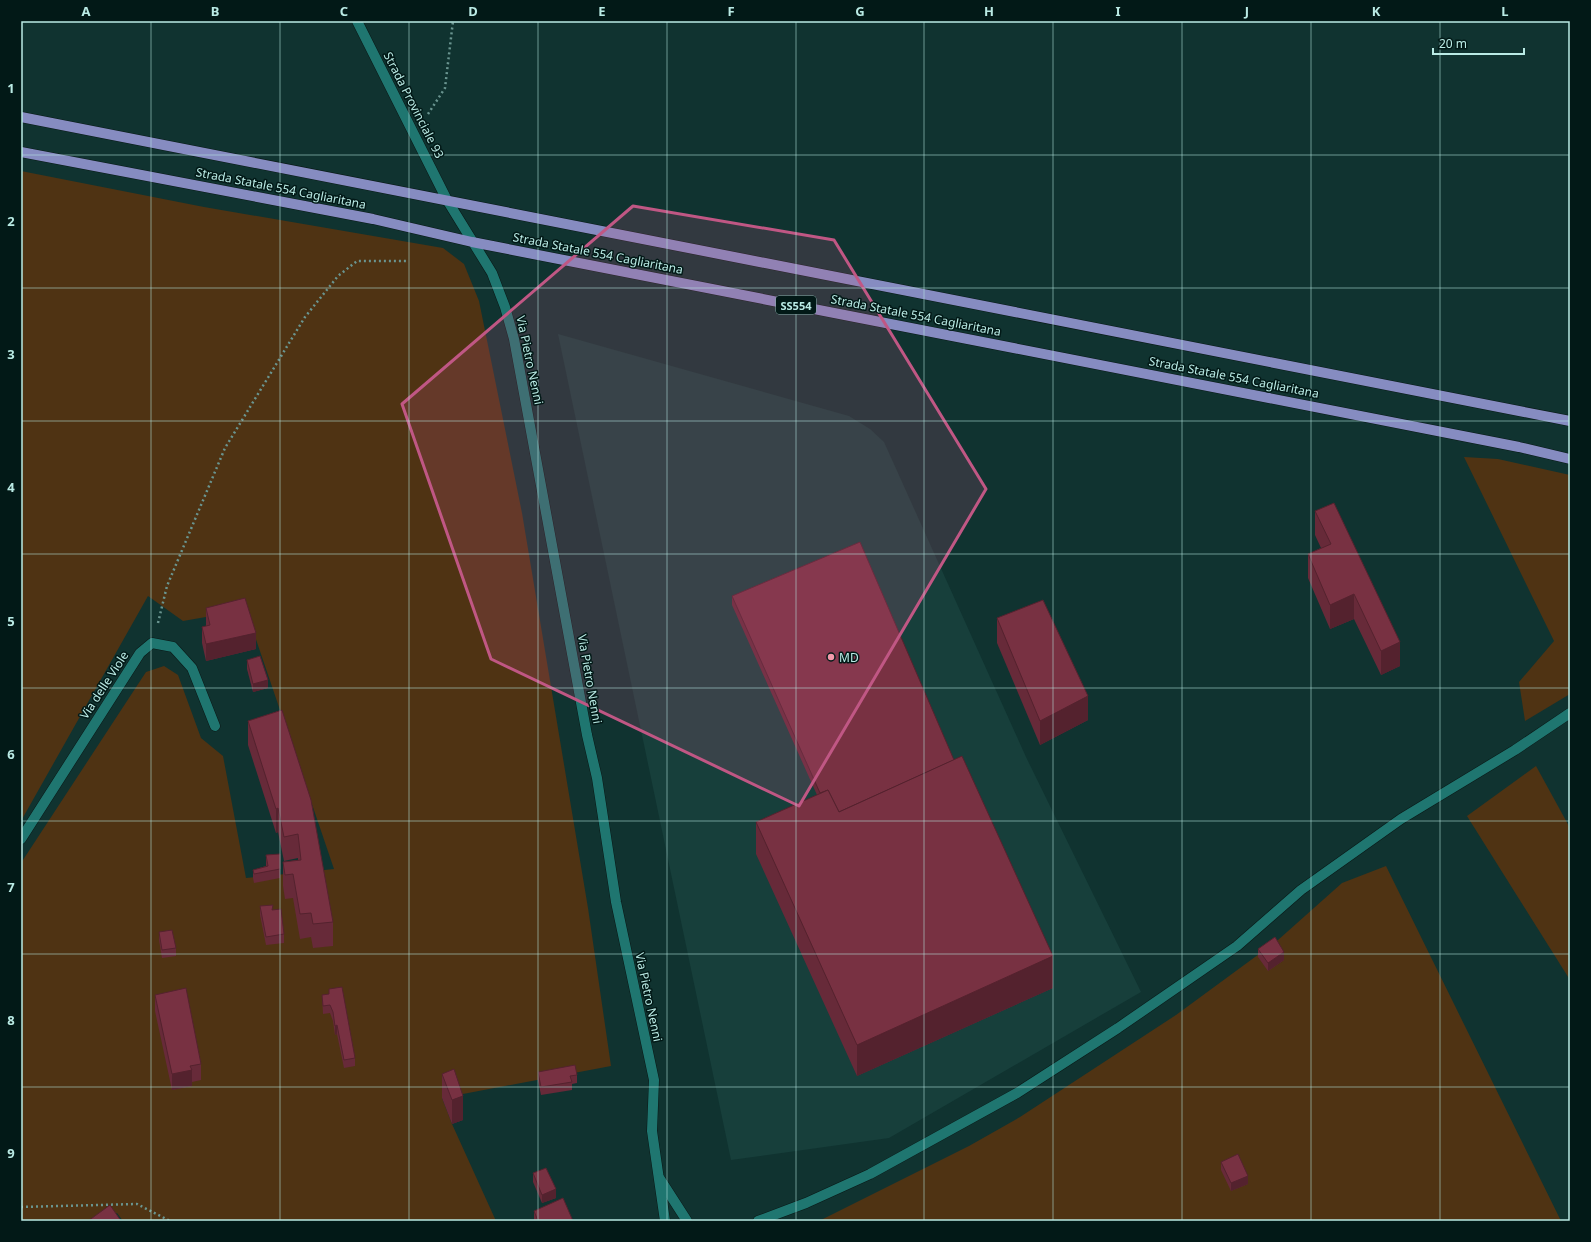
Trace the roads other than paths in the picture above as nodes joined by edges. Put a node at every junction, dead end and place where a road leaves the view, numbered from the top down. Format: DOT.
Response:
graph roads {
  1 [pos="357,21"];
  2 [pos="21,117"];
  3 [pos="21,152"];
  4 [pos="447,200"];
  5 [pos="472,242"];
  6 [pos="1570,421"];
  7 [pos="1570,459"];
  8 [pos="1570,713"];
  9 [pos="215,726"];
  10 [pos="21,839"];
  11 [pos="658,1176"];
  12 [pos="798,1206"];
  13 [pos="665,1221"];
  14 [pos="687,1221"];
  15 [pos="758,1221"];
  16 [pos="776,1221"];
  1 -- 4 [label="street, Strada Provinciale 93"];
  2 -- 4 [label="main road, Strada Statale 554 Cagliaritana"];
  3 -- 5 [label="main road, Strada Statale 554 Cagliaritana / SS554"];
  4 -- 5 [label="street, Via Pietro Nenni"];
  4 -- 6 [label="main road, Strada Statale 554 Cagliaritana"];
  5 -- 7 [label="main road, Strada Statale 554 Cagliaritana / SS554"];
  5 -- 11 [label="street, Via Pietro Nenni"];
  8 -- 12 [label="street"];
  9 -- 10 [label="street, Via delle Viole"];
  11 -- 13 [label="street, Via Pietro Nenni"];
  11 -- 14 [label="street, Via Pietro Nenni"];
  12 -- 15 [label="street"];
  12 -- 16 [label="street"];
}
